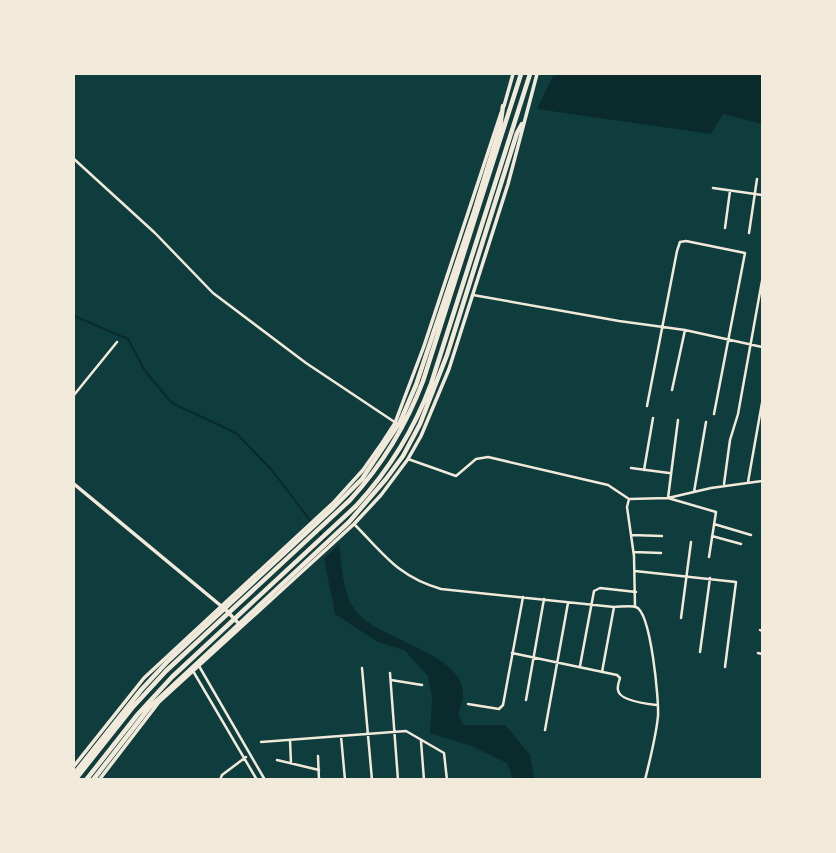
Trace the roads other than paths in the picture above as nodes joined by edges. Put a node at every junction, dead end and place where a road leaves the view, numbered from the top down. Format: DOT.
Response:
graph roads {
  1 [pos="513,74"];
  2 [pos="521,74"];
  3 [pos="530,74"];
  4 [pos="537,74"];
  5 [pos="503,106"];
  6 [pos="522,124"];
  7 [pos="74,159"];
  8 [pos="757,179"];
  9 [pos="713,188"];
  10 [pos="730,191"];
  11 [pos="754,194"];
  12 [pos="762,195"];
  13 [pos="725,228"];
  14 [pos="749,233"];
  15 [pos="762,281"];
  16 [pos="472,295"];
  17 [pos="662,326"];
  18 [pos="685,330"];
  19 [pos="729,341"];
  20 [pos="117,342"];
  21 [pos="750,345"];
  22 [pos="762,347"];
  23 [pos="672,390"];
  24 [pos="74,395"];
  25 [pos="762,403"];
  26 [pos="647,407"];
  27 [pos="714,414"];
  28 [pos="653,418"];
  29 [pos="678,420"];
  30 [pos="706,422"];
  31 [pos="397,424"];
  32 [pos="408,458"];
  33 [pos="631,468"];
  34 [pos="644,470"];
  35 [pos="669,474"];
  36 [pos="762,481"];
  37 [pos="748,482"];
  38 [pos="74,484"];
  39 [pos="724,486"];
  40 [pos="694,492"];
  41 [pos="668,498"];
  42 [pos="629,499"];
  43 [pos="354,524"];
  44 [pos="714,524"];
  45 [pos="631,535"];
  46 [pos="751,535"];
  47 [pos="662,536"];
  48 [pos="712,536"];
  49 [pos="691,542"];
  50 [pos="328,544"];
  51 [pos="741,544"];
  52 [pos="634,552"];
  53 [pos="661,553"];
  54 [pos="709,557"];
  55 [pos="635,571"];
  56 [pos="687,576"];
  57 [pos="710,578"];
  58 [pos="636,592"];
  59 [pos="523,597"];
  60 [pos="544,599"];
  61 [pos="568,601"];
  62 [pos="592,604"];
  63 [pos="614,607"];
  64 [pos="635,607"];
  65 [pos="224,608"];
  66 [pos="681,618"];
  67 [pos="240,625"];
  68 [pos="700,652"];
  69 [pos="512,653"];
  70 [pos="534,657"];
  71 [pos="557,662"];
  72 [pos="198,666"];
  73 [pos="580,667"];
  74 [pos="725,667"];
  75 [pos="362,668"];
  76 [pos="193,671"];
  77 [pos="602,672"];
  78 [pos="390,673"];
  79 [pos="391,680"];
  80 [pos="422,685"];
  81 [pos="526,700"];
  82 [pos="468,704"];
  83 [pos="658,706"];
  84 [pos="545,730"];
  85 [pos="395,732"];
  86 [pos="368,734"];
  87 [pos="341,736"];
  88 [pos="97,738"];
  89 [pos="290,740"];
  90 [pos="421,740"];
  91 [pos="261,742"];
  92 [pos="117,752"];
  93 [pos="251,755"];
  94 [pos="318,756"];
  95 [pos="244,758"];
  96 [pos="277,760"];
  97 [pos="291,763"];
  98 [pos="74,766"];
  99 [pos="318,770"];
  100 [pos="74,774"];
  101 [pos="222,778"];
  102 [pos="75,779"];
  103 [pos="86,779"];
  104 [pos="93,779"];
  105 [pos="99,779"];
  106 [pos="257,779"];
  107 [pos="265,779"];
  108 [pos="319,779"];
  109 [pos="345,779"];
  110 [pos="372,779"];
  111 [pos="398,779"];
  112 [pos="424,779"];
  113 [pos="447,779"];
  114 [pos="645,779"];
  1 -- 5 [label="street"];
  2 -- 102 [label="highway"];
  3 -- 103 [label="highway"];
  4 -- 6 [label="street"];
  5 -- 31 [label="highway"];
  6 -- 16 [label="street"];
  6 -- 50 [label="highway"];
  7 -- 31 [label="street"];
  8 -- 11 [label="street"];
  9 -- 10 [label="street"];
  10 -- 11 [label="street"];
  10 -- 13 [label="street"];
  11 -- 12 [label="street"];
  11 -- 14 [label="street"];
  15 -- 21 [label="street"];
  16 -- 17 [label="street"];
  16 -- 32 [label="street"];
  17 -- 18 [label="street"];
  17 -- 19 [label="street"];
  17 -- 26 [label="street"];
  18 -- 19 [label="street"];
  18 -- 23 [label="street"];
  19 -- 21 [label="street"];
  19 -- 27 [label="street"];
  20 -- 24 [label="street"];
  21 -- 22 [label="street"];
  21 -- 39 [label="street"];
  25 -- 37 [label="street"];
  28 -- 34 [label="street"];
  29 -- 35 [label="street"];
  30 -- 40 [label="street"];
  31 -- 65 [label="highway"];
  32 -- 42 [label="street"];
  32 -- 43 [label="street"];
  33 -- 34 [label="street"];
  34 -- 35 [label="street"];
  35 -- 41 [label="street"];
  36 -- 37 [label="street"];
  37 -- 39 [label="street"];
  38 -- 65 [label="street"];
  39 -- 40 [label="street"];
  40 -- 41 [label="street"];
  41 -- 42 [label="street"];
  41 -- 44 [label="street"];
  42 -- 45 [label="street"];
  43 -- 50 [label="street"];
  43 -- 59 [label="street"];
  44 -- 46 [label="street"];
  44 -- 48 [label="street"];
  45 -- 47 [label="street"];
  45 -- 52 [label="street"];
  48 -- 51 [label="street"];
  48 -- 54 [label="street"];
  49 -- 56 [label="street"];
  50 -- 67 [label="highway"];
  52 -- 53 [label="street"];
  52 -- 55 [label="street"];
  55 -- 56 [label="street"];
  55 -- 58 [label="street"];
  56 -- 57 [label="street"];
  56 -- 66 [label="street"];
  57 -- 68 [label="street"];
  57 -- 74 [label="street"];
  58 -- 62 [label="street"];
  58 -- 64 [label="street"];
  59 -- 60 [label="street"];
  59 -- 69 [label="street"];
  60 -- 61 [label="street"];
  60 -- 70 [label="street"];
  61 -- 62 [label="street"];
  61 -- 71 [label="street"];
  62 -- 63 [label="street"];
  62 -- 73 [label="street"];
  63 -- 64 [label="street"];
  63 -- 77 [label="street"];
  64 -- 83 [label="street"];
  65 -- 67 [label="street"];
  65 -- 88 [label="highway"];
  67 -- 72 [label="street"];
  67 -- 92 [label="highway"];
  69 -- 70 [label="street"];
  69 -- 82 [label="street"];
  70 -- 71 [label="street"];
  70 -- 81 [label="street"];
  71 -- 73 [label="street"];
  71 -- 84 [label="street"];
  72 -- 76 [label="street"];
  72 -- 93 [label="street"];
  73 -- 77 [label="street"];
  75 -- 86 [label="street"];
  76 -- 92 [label="street"];
  76 -- 95 [label="street"];
  77 -- 83 [label="street"];
  78 -- 79 [label="street"];
  79 -- 80 [label="street"];
  79 -- 85 [label="street"];
  83 -- 114 [label="street"];
  85 -- 86 [label="street"];
  85 -- 90 [label="street"];
  85 -- 111 [label="street"];
  86 -- 87 [label="street"];
  86 -- 110 [label="street"];
  87 -- 89 [label="street"];
  87 -- 109 [label="street"];
  88 -- 92 [label="street"];
  88 -- 98 [label="street"];
  88 -- 100 [label="highway"];
  89 -- 91 [label="street"];
  89 -- 97 [label="street"];
  90 -- 112 [label="street"];
  90 -- 113 [label="street"];
  92 -- 104 [label="highway"];
  92 -- 105 [label="street"];
  93 -- 95 [label="street"];
  93 -- 107 [label="street"];
  94 -- 99 [label="street"];
  95 -- 101 [label="street"];
  95 -- 106 [label="street"];
  96 -- 97 [label="street"];
  97 -- 99 [label="street"];
  99 -- 108 [label="street"];
}
